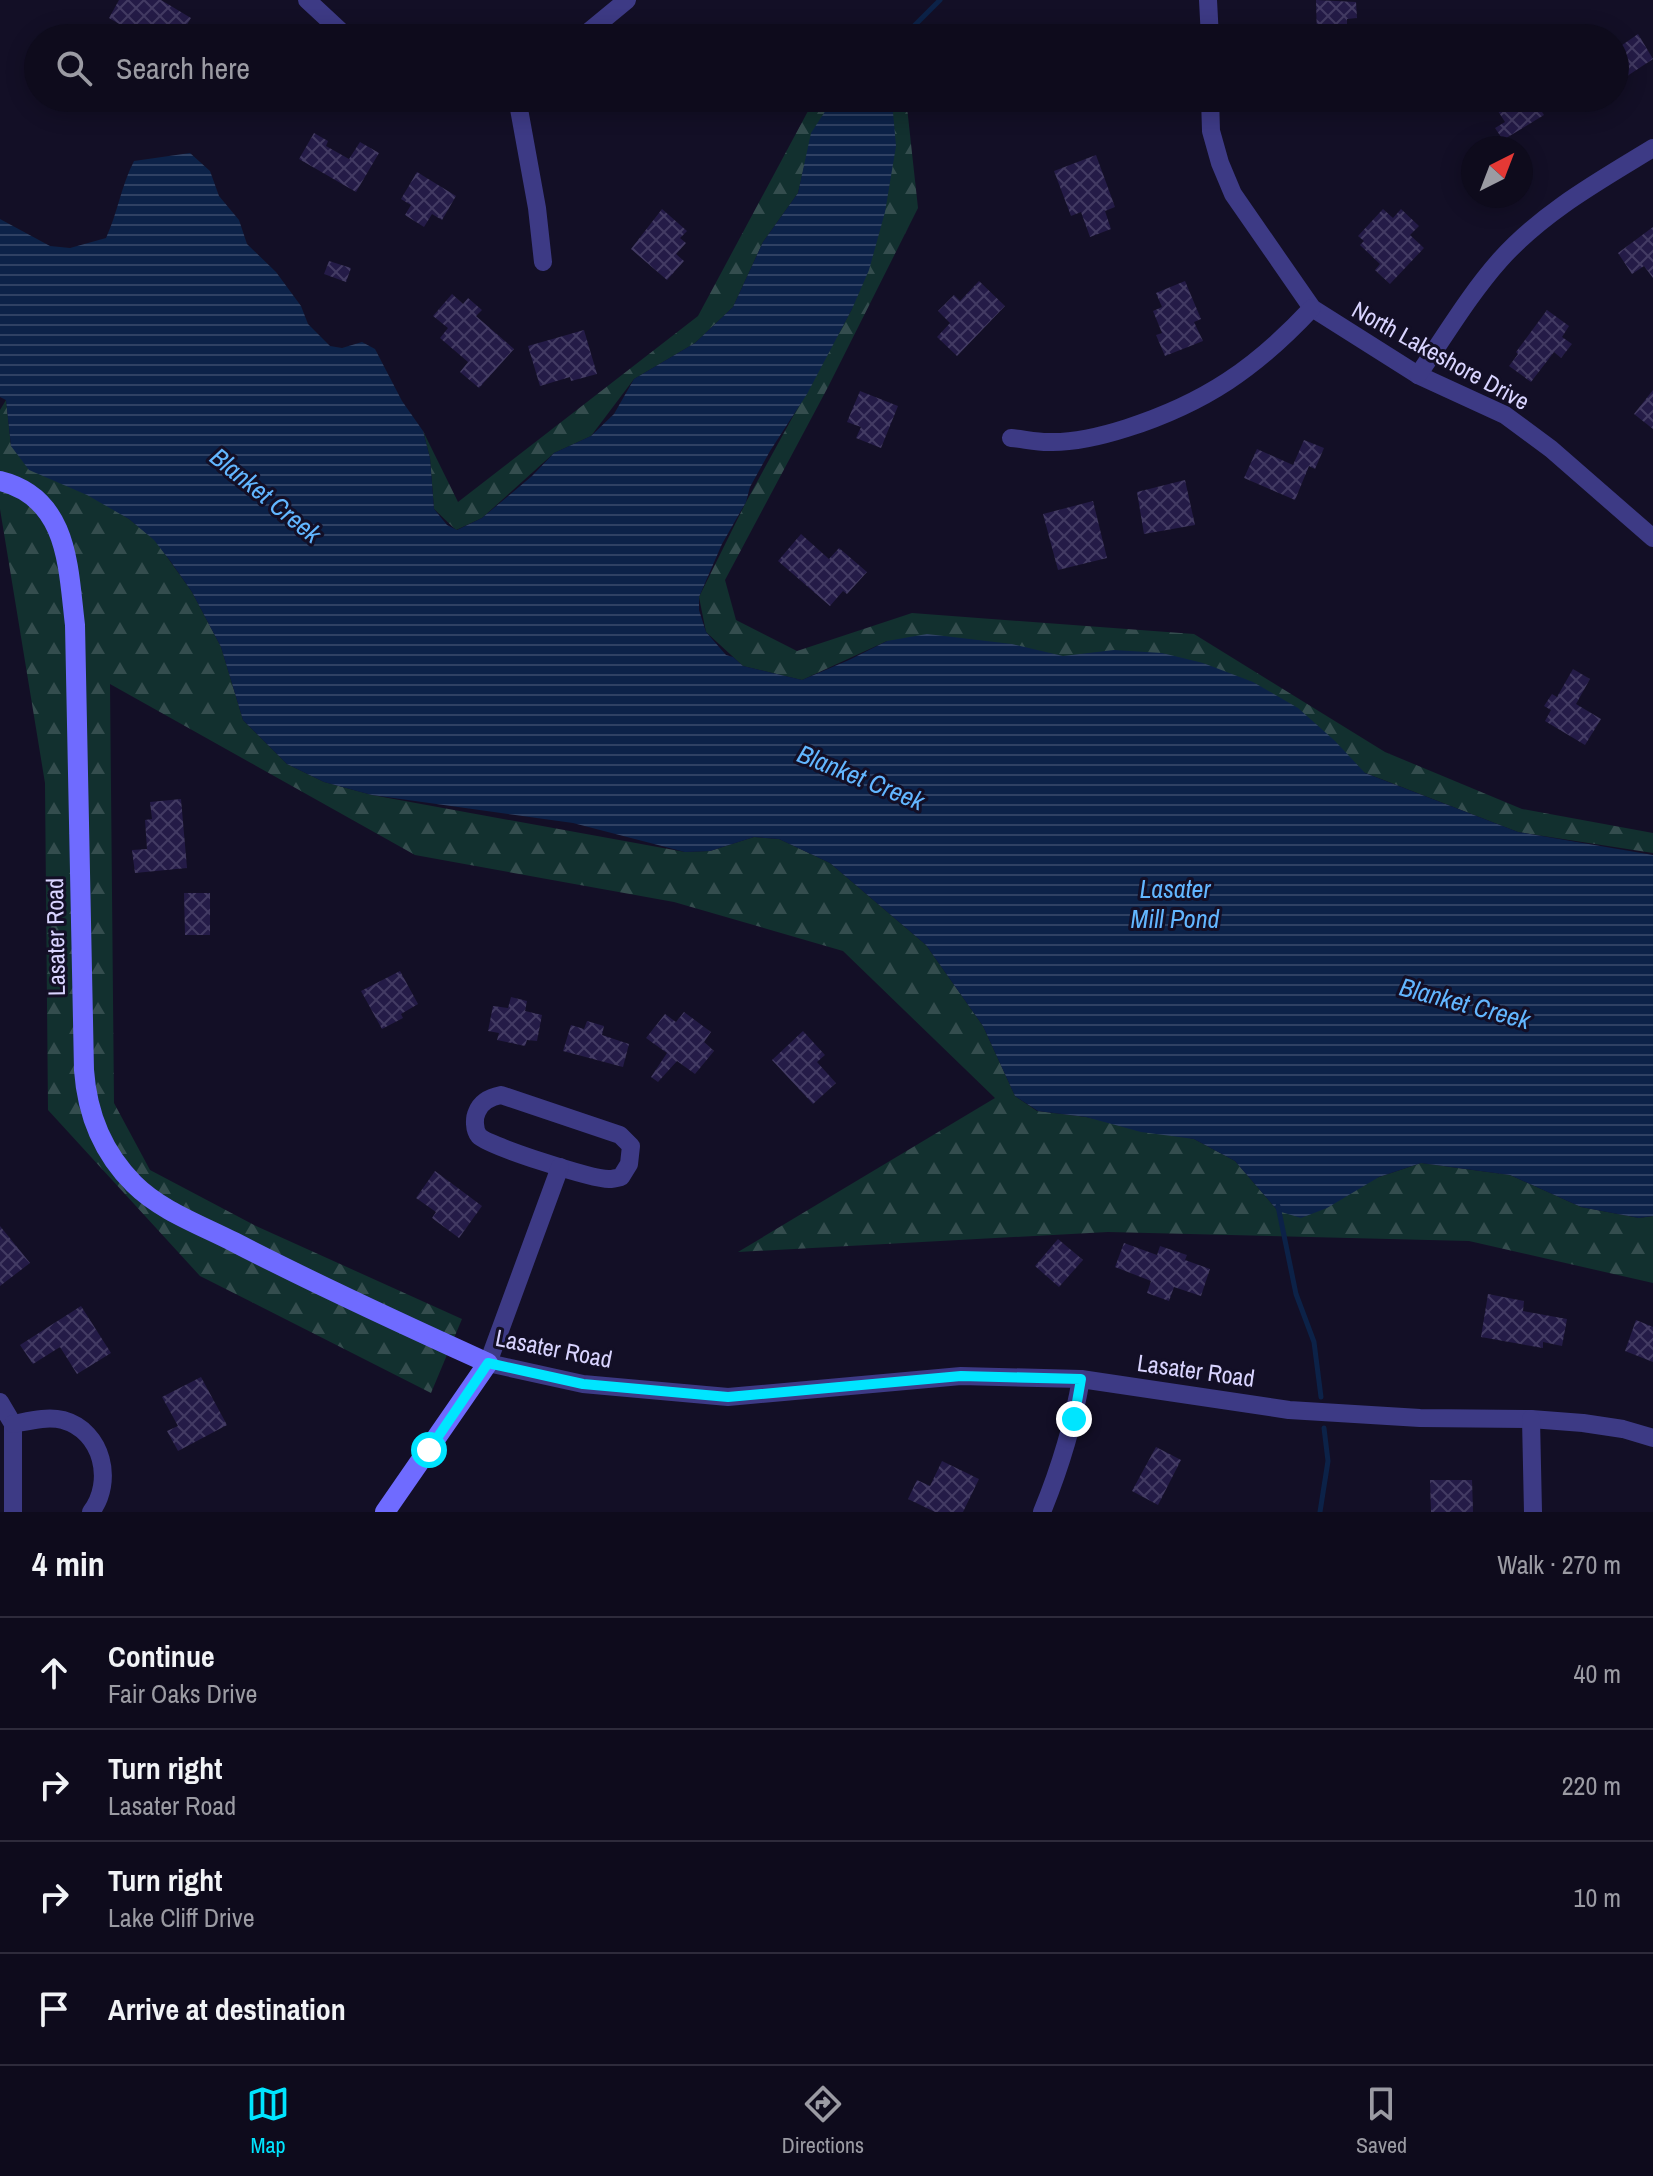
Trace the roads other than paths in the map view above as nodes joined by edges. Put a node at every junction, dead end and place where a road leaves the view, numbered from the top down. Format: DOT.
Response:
graph roads {
  1 [pos="307,0"];
  2 [pos="627,0"];
  3 [pos="1208,0"];
  4 [pos="330,24"];
  5 [pos="598,24"];
  6 [pos="1209,24"];
  7 [pos="520,112"];
  8 [pos="1210,112"];
  9 [pos="1653,148"];
  10 [pos="543,262"];
  11 [pos="1312,308"];
  12 [pos="1418,375"];
  13 [pos="1011,438"];
  14 [pos="0,481"];
  15 [pos="1653,538"];
  16 [pos="560,1167"];
  17 [pos="488,1363"];
  18 [pos="1081,1379"];
  19 [pos="0,1402"];
  20 [pos="1531,1419"];
  21 [pos="13,1424"];
  22 [pos="1653,1438"];
  23 [pos="13,1512"];
  24 [pos="91,1512"];
  25 [pos="385,1512"];
  26 [pos="1042,1512"];
  27 [pos="1533,1512"];
  1 -- 4 [label="street"];
  2 -- 5 [label="street"];
  3 -- 6 [label="street"];
  7 -- 10 [label="street"];
  8 -- 11 [label="street, North Lakeshore Drive"];
  9 -- 12 [label="street"];
  11 -- 12 [label="street, North Lakeshore Drive"];
  11 -- 13 [label="street"];
  12 -- 15 [label="street, North Lakeshore Drive"];
  14 -- 17 [label="street, Lasater Road"];
  16 -- 16 [label="street"];
  16 -- 17 [label="street"];
  17 -- 18 [label="street, Lasater Road"];
  17 -- 25 [label="street"];
  18 -- 20 [label="street, Lasater Road"];
  18 -- 26 [label="street"];
  19 -- 21 [label="street"];
  20 -- 22 [label="street, Lasater Road"];
  20 -- 27 [label="street"];
  21 -- 23 [label="street"];
  21 -- 24 [label="street"];
}
